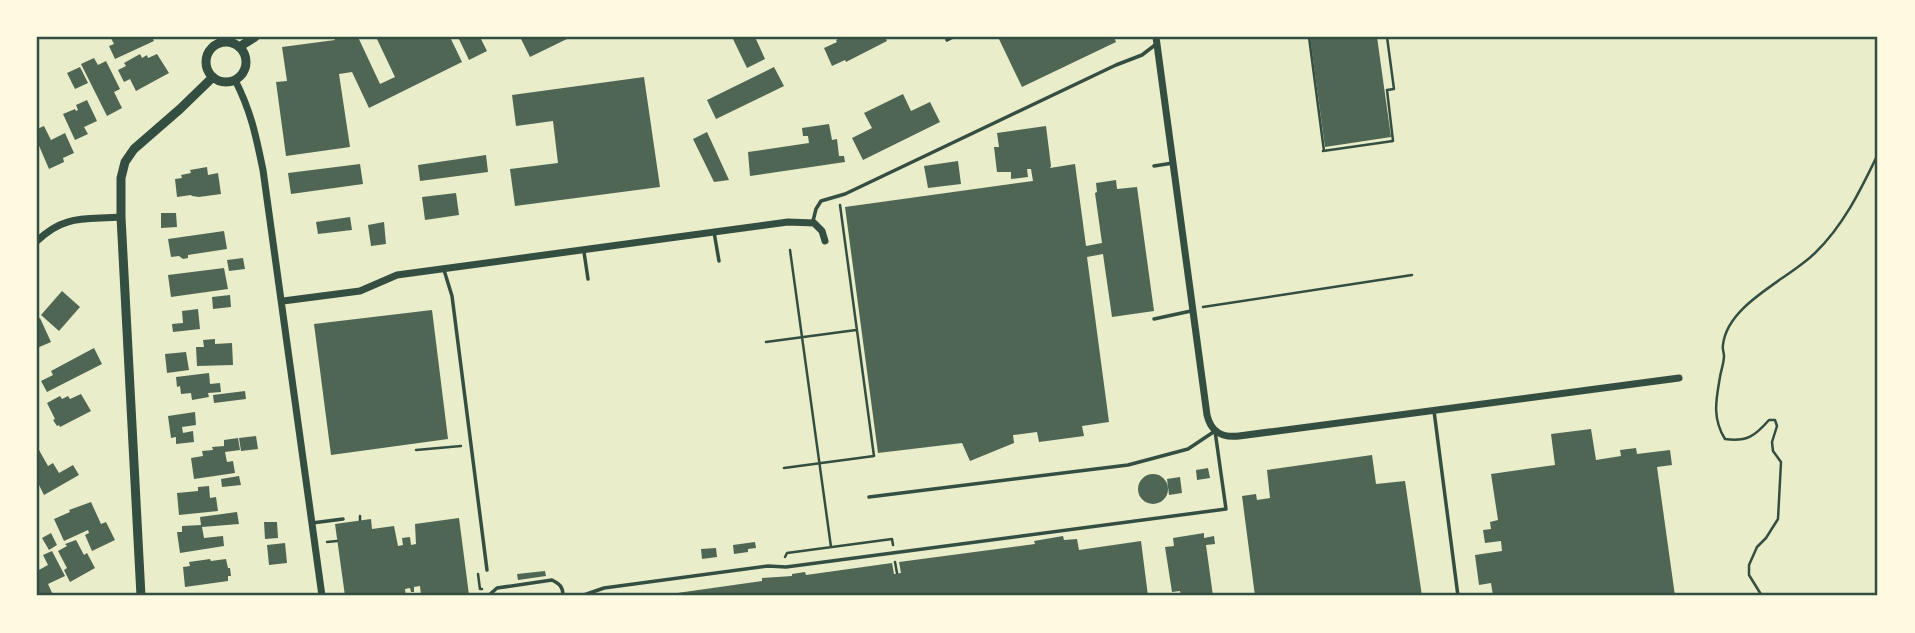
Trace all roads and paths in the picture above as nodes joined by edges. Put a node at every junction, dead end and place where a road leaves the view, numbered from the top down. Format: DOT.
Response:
graph roads {
  1 [pos="210,37"];
  2 [pos="255,37"];
  3 [pos="953,37"];
  4 [pos="1309,37"];
  5 [pos="1387,37"];
  6 [pos="947,40"];
  7 [pos="1156,40"];
  8 [pos="215,46"];
  9 [pos="239,47"];
  10 [pos="213,77"];
  11 [pos="235,80"];
  12 [pos="1878,154"];
  13 [pos="1173,163"];
  14 [pos="1154,166"];
  15 [pos="840,205"];
  16 [pos="121,217"];
  17 [pos="812,223"];
  18 [pos="715,232"];
  19 [pos="37,241"];
  20 [pos="825,241"];
  21 [pos="583,250"];
  22 [pos="790,250"];
  23 [pos="719,261"];
  24 [pos="443,268"];
  25 [pos="1412,275"];
  26 [pos="588,279"];
  27 [pos="283,301"];
  28 [pos="1193,309"];
  29 [pos="1154,319"];
  30 [pos="857,330"];
  31 [pos="802,337"];
  32 [pos="766,342"];
  33 [pos="1678,378"];
  34 [pos="1434,411"];
  35 [pos="1215,431"];
  36 [pos="461,445"];
  37 [pos="416,450"];
  38 [pos="820,463"];
  39 [pos="784,468"];
  40 [pos="869,497"];
  41 [pos="343,519"];
  42 [pos="312,523"];
  43 [pos="892,539"];
  44 [pos="337,541"];
  45 [pos="327,542"];
  46 [pos="831,547"];
  47 [pos="477,565"];
  48 [pos="781,567"];
  49 [pos="487,570"];
  50 [pos="497,588"];
  51 [pos="141,596"];
  52 [pos="322,596"];
  53 [pos="488,596"];
  54 [pos="563,596"];
  55 [pos="581,596"];
  56 [pos="1458,596"];
  57 [pos="1762,596"];
  1 -- 8 [label="street"];
  2 -- 9 [label="street"];
  3 -- 6 [label="lane"];
  4 -- 5 [label="path"];
  7 -- 13 [label="street"];
  7 -- 17 [label="lane"];
  8 -- 9 [label="street"];
  8 -- 10 [label="street"];
  9 -- 11 [label="street"];
  10 -- 11 [label="street"];
  10 -- 16 [label="street"];
  11 -- 27 [label="street"];
  12 -- 57 [label="path"];
  13 -- 14 [label="lane"];
  13 -- 28 [label="street"];
  15 -- 30 [label="path"];
  16 -- 19 [label="street"];
  16 -- 51 [label="street"];
  17 -- 18 [label="street"];
  17 -- 20 [label="street"];
  18 -- 21 [label="street"];
  18 -- 23 [label="lane"];
  21 -- 24 [label="street"];
  21 -- 26 [label="lane"];
  22 -- 31 [label="path"];
  24 -- 27 [label="street"];
  24 -- 49 [label="lane"];
  25 -- 28 [label="path"];
  27 -- 42 [label="street"];
  28 -- 29 [label="lane"];
  28 -- 35 [label="street"];
  30 -- 31 [label="path"];
  30 -- 38 [label="path"];
  31 -- 32 [label="path"];
  31 -- 38 [label="path"];
  33 -- 34 [label="street"];
  34 -- 35 [label="street"];
  34 -- 56 [label="lane"];
  35 -- 40 [label="lane"];
  35 -- 48 [label="lane"];
  36 -- 37 [label="path"];
  38 -- 39 [label="path"];
  38 -- 46 [label="path"];
  41 -- 42 [label="lane"];
  42 -- 52 [label="street"];
  43 -- 46 [label="path"];
  44 -- 45 [label="path"];
  46 -- 48 [label="path"];
  47 -- 50 [label="path"];
  48 -- 55 [label="lane"];
  50 -- 53 [label="lane"];
  50 -- 54 [label="lane"];
}
